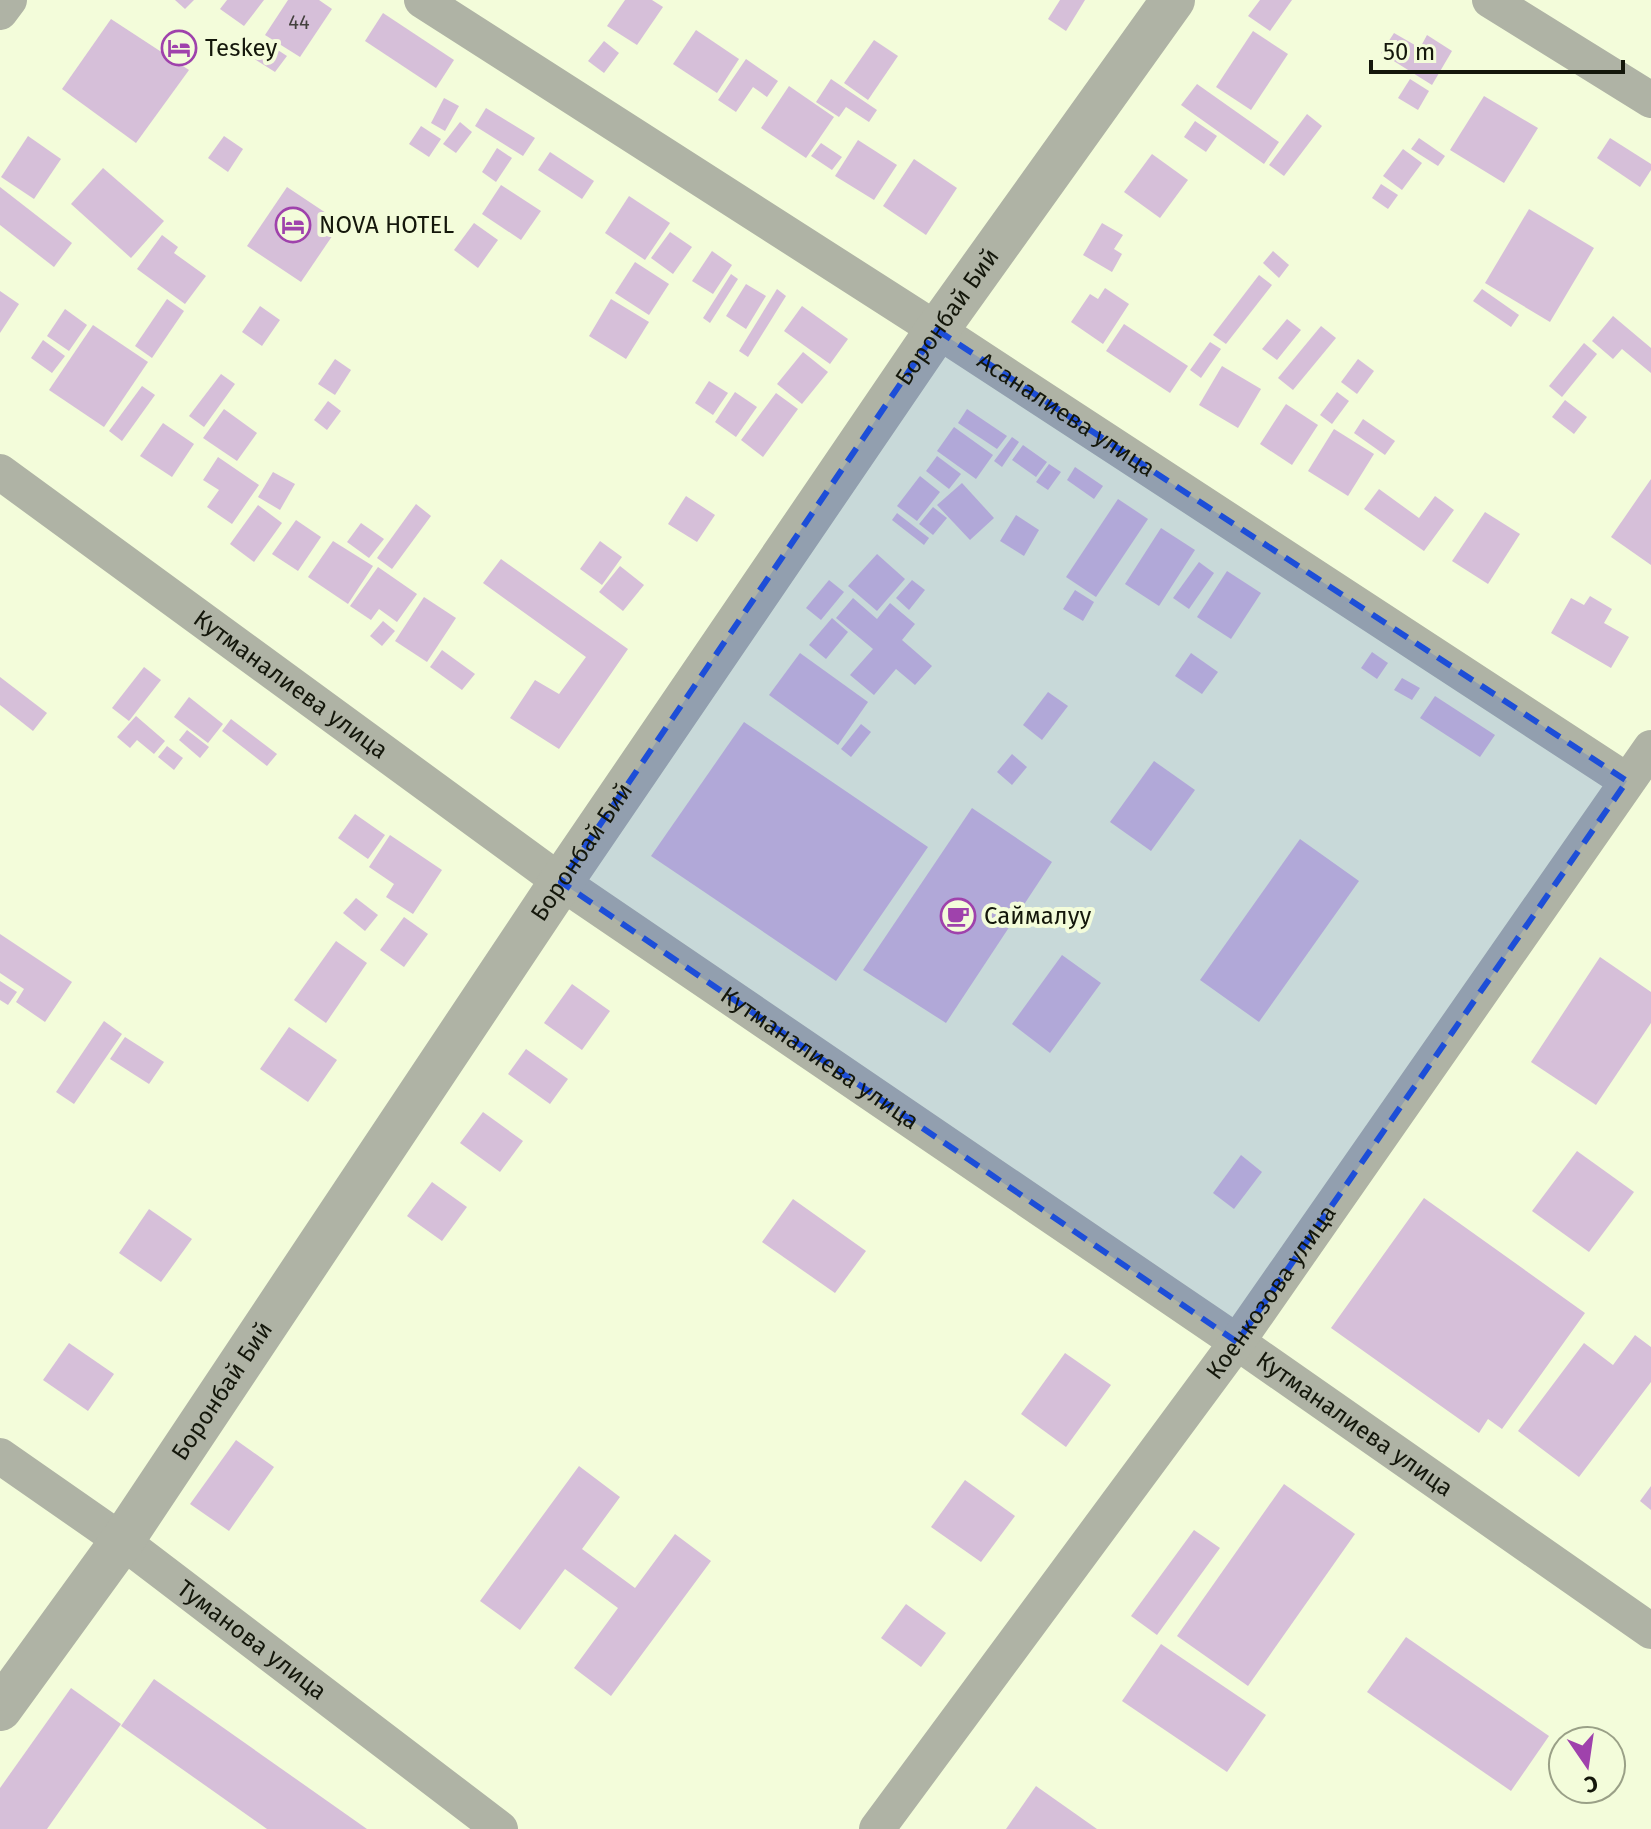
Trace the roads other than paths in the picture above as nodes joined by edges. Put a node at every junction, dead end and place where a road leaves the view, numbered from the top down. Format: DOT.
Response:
graph roads {
  1 [pos="9,0"];
  2 [pos="422,0"];
  3 [pos="1173,0"];
  4 [pos="1490,0"];
  5 [pos="0,12"];
  6 [pos="1651,100"];
  7 [pos="937,330"];
  8 [pos="0,472"];
  9 [pos="1651,748"];
  10 [pos="1627,781"];
  11 [pos="561,882"];
  12 [pos="1237,1342"];
  13 [pos="0,1456"];
  14 [pos="122,1541"];
  15 [pos="1651,1631"];
  16 [pos="0,1709"];
  17 [pos="491,1826"];
  18 [pos="877,1829"];
  1 -- 5 [label="street"];
  2 -- 7 [label="street, Асаналиева улица"];
  3 -- 7 [label="street, Боронбай Бий"];
  4 -- 6 [label="street"];
  7 -- 10 [label="street, Асаналиева улица"];
  7 -- 11 [label="street, Боронбай Бий"];
  8 -- 11 [label="street, Кутманалиева улица"];
  9 -- 10 [label="street, Коенкозова улица"];
  10 -- 12 [label="street, Коенкозова улица"];
  11 -- 12 [label="street, Кутманалиева улица"];
  11 -- 14 [label="street, Боронбай Бий"];
  12 -- 15 [label="street, Кутманалиева улица"];
  12 -- 18 [label="street, Коенкозова улица"];
  13 -- 14 [label="street, Туманова улица"];
  14 -- 16 [label="street, Боронбай Бий"];
  14 -- 17 [label="street, Туманова улица"];
}
